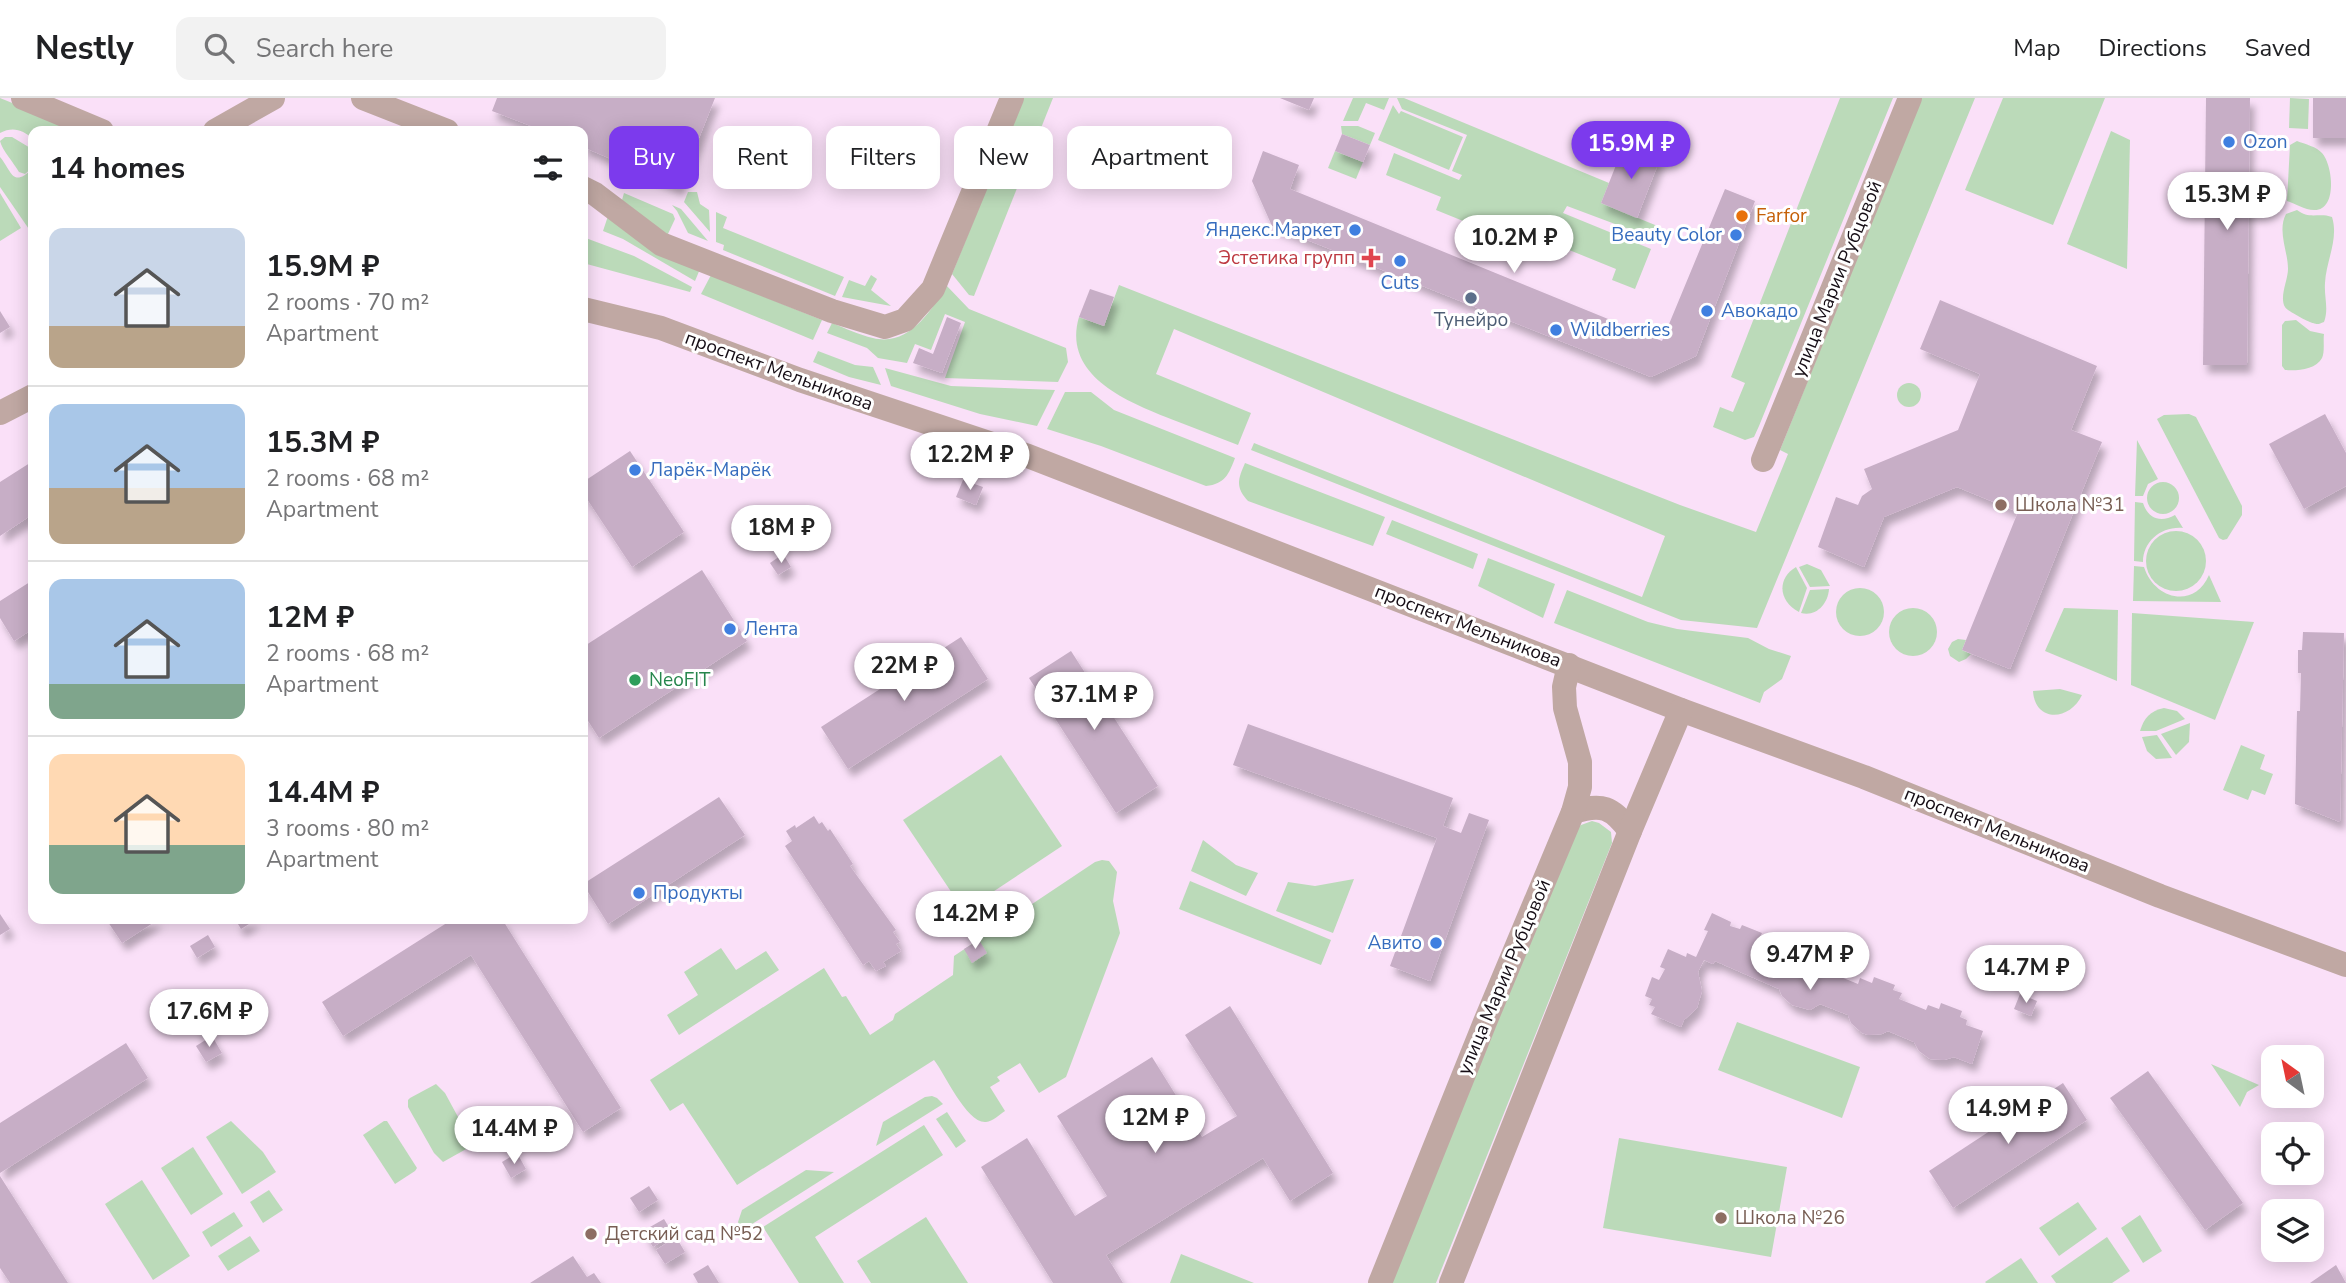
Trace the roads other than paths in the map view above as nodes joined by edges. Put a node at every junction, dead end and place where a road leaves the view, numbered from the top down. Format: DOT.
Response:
graph roads {
  1 [pos="23,98"];
  2 [pos="273,98"];
  3 [pos="363,98"];
  4 [pos="1012,98"];
  5 [pos="1910,98"];
  6 [pos="90,126"];
  7 [pos="224,126"];
  8 [pos="434,126"];
  9 [pos="588,190"];
  10 [pos="588,310"];
  11 [pos="28,399"];
  12 [pos="0,413"];
  13 [pos="1763,460"];
  14 [pos="1569,665"];
  15 [pos="1681,710"];
  16 [pos="1573,812"];
  17 [pos="1630,831"];
  18 [pos="2346,965"];
  19 [pos="1380,1283"];
  20 [pos="1451,1283"];
  1 -- 6 [label="street"];
  2 -- 7 [label="street"];
  3 -- 8 [label="street"];
  4 -- 9 [label="street"];
  5 -- 13 [label="street, улица Марии Рубцовой"];
  10 -- 14 [label="street, проспект Мельникова"];
  11 -- 12 [label="street"];
  14 -- 15 [label="street, проспект Мельникова"];
  14 -- 16 [label="street, улица Марии Рубцовой"];
  15 -- 17 [label="street"];
  15 -- 18 [label="street, проспект Мельникова"];
  16 -- 17 [label="street"];
  16 -- 19 [label="street, улица Марии Рубцовой"];
  17 -- 20 [label="street"];
}
